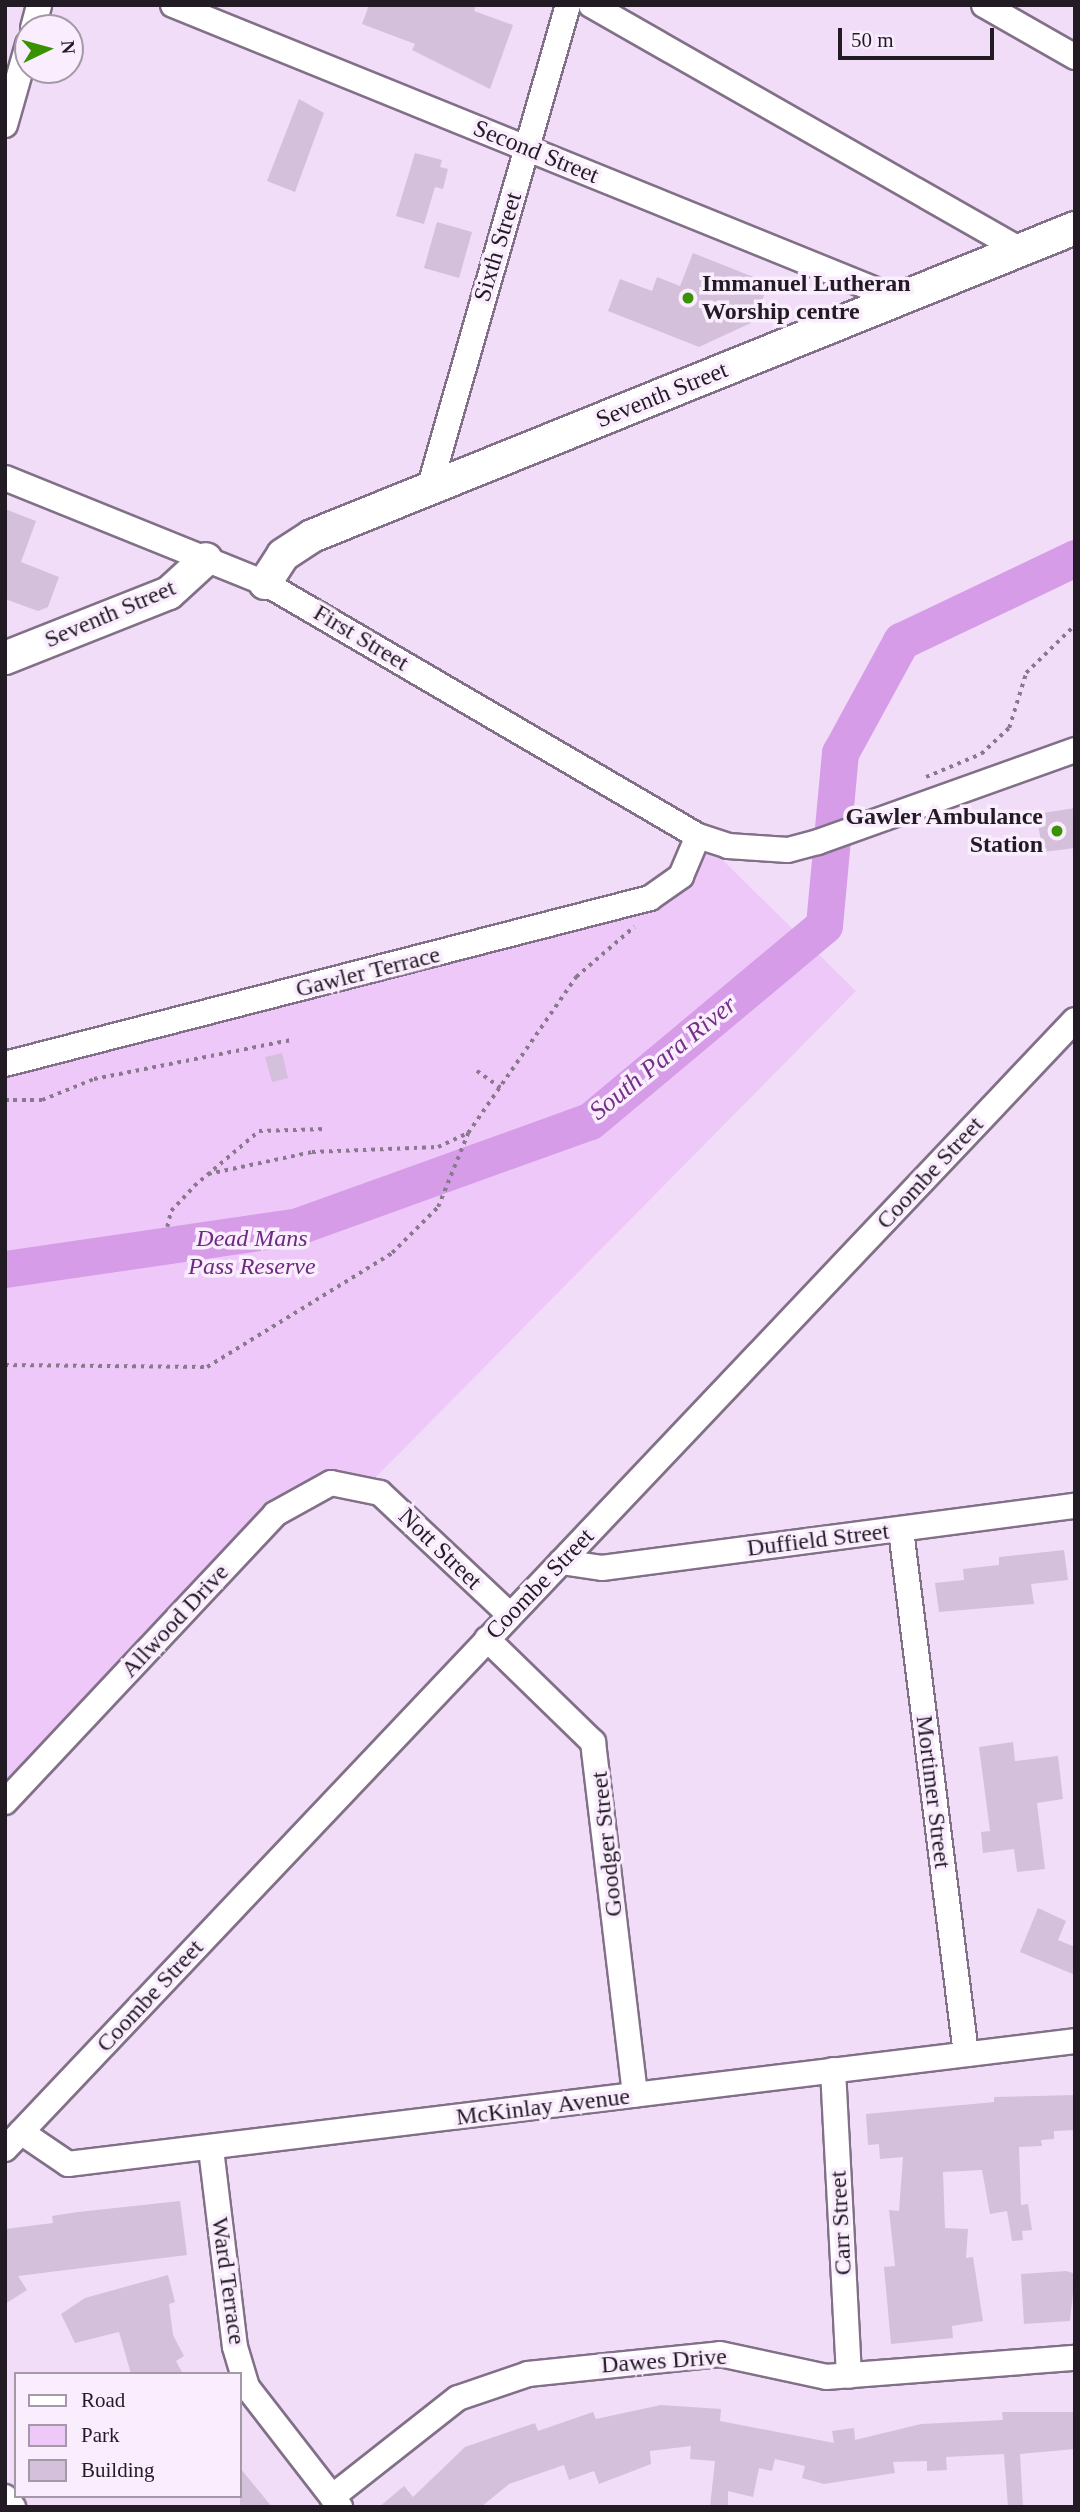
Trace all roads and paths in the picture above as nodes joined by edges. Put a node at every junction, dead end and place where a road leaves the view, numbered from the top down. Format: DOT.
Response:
graph roads {
  1 [pos="173,5"];
  2 [pos="568,5"];
  3 [pos="591,5"];
  4 [pos="984,5"];
  5 [pos="1075,57"];
  6 [pos="17,84"];
  7 [pos="5,125"];
  8 [pos="528,149"];
  9 [pos="1075,228"];
  10 [pos="1020,250"];
  11 [pos="898,299"];
  12 [pos="5,478"];
  13 [pos="429,489"];
  14 [pos="206,559"];
  15 [pos="265,583"];
  16 [pos="1075,625"];
  17 [pos="5,658"];
  18 [pos="1075,750"];
  19 [pos="921,779"];
  20 [pos="698,836"];
  21 [pos="640,924"];
  22 [pos="1075,1020"];
  23 [pos="291,1040"];
  24 [pos="5,1064"];
  25 [pos="477,1071"];
  26 [pos="502,1089"];
  27 [pos="5,1100"];
  28 [pos="326,1129"];
  29 [pos="468,1133"];
  30 [pos="208,1174"];
  31 [pos="167,1227"];
  32 [pos="5,1365"];
  33 [pos="367,1486"];
  34 [pos="1075,1506"];
  35 [pos="901,1530"];
  36 [pos="561,1562"];
  37 [pos="510,1615"];
  38 [pos="487,1639"];
  39 [pos="5,1802"];
  40 [pos="1075,2041"];
  41 [pos="966,2054"];
  42 [pos="832,2070"];
  43 [pos="635,2095"];
  44 [pos="13,2140"];
  45 [pos="211,2149"];
  46 [pos="1075,2358"];
  47 [pos="849,2376"];
  48 [pos="5,2497"];
  49 [pos="336,2502"];
  50 [pos="13,2507"];
  1 -- 8 [label="street, Second Street"];
  2 -- 8 [label="street, Sixth Street"];
  3 -- 10 [label="street"];
  4 -- 5 [label="street"];
  6 -- 7 [label="street"];
  8 -- 11 [label="street, Second Street"];
  8 -- 13 [label="street, Sixth Street"];
  9 -- 10 [label="main road, Seventh Street"];
  10 -- 11 [label="main road, Seventh Street"];
  11 -- 13 [label="main road, Seventh Street"];
  12 -- 14 [label="street, First Street"];
  13 -- 15 [label="main road, Seventh Street"];
  14 -- 15 [label="street, First Street"];
  14 -- 17 [label="main road, Seventh Street"];
  15 -- 20 [label="street, First Street"];
  16 -- 19 [label="path"];
  18 -- 20 [label="street, First Street"];
  20 -- 24 [label="street, Gawler Terrace"];
  21 -- 26 [label="path"];
  22 -- 36 [label="street, Coombe Street"];
  23 -- 27 [label="path"];
  25 -- 26 [label="path"];
  26 -- 29 [label="path"];
  28 -- 30 [label="path"];
  29 -- 30 [label="path"];
  29 -- 32 [label="path"];
  30 -- 31 [label="path"];
  33 -- 37 [label="street, Nott Street"];
  33 -- 39 [label="street, Allwood Drive"];
  34 -- 35 [label="street, Duffield Street"];
  35 -- 36 [label="street, Duffield Street"];
  35 -- 41 [label="street, Mortimer Street"];
  36 -- 37 [label="street, Coombe Street"];
  37 -- 38 [label="street, Coombe Street"];
  38 -- 43 [label="street, Goodger Street"];
  38 -- 44 [label="street, Coombe Street"];
  40 -- 41 [label="street, McKinlay Avenue"];
  41 -- 42 [label="street, McKinlay Avenue"];
  42 -- 43 [label="street, McKinlay Avenue"];
  42 -- 47 [label="street, Carr Street"];
  43 -- 45 [label="street, McKinlay Avenue"];
  44 -- 45 [label="street, McKinlay Avenue"];
  45 -- 49 [label="street, Ward Terrace"];
  46 -- 47 [label="street, Dawes Drive"];
  47 -- 49 [label="street, Dawes Drive"];
  48 -- 50 [label="street"];
}
